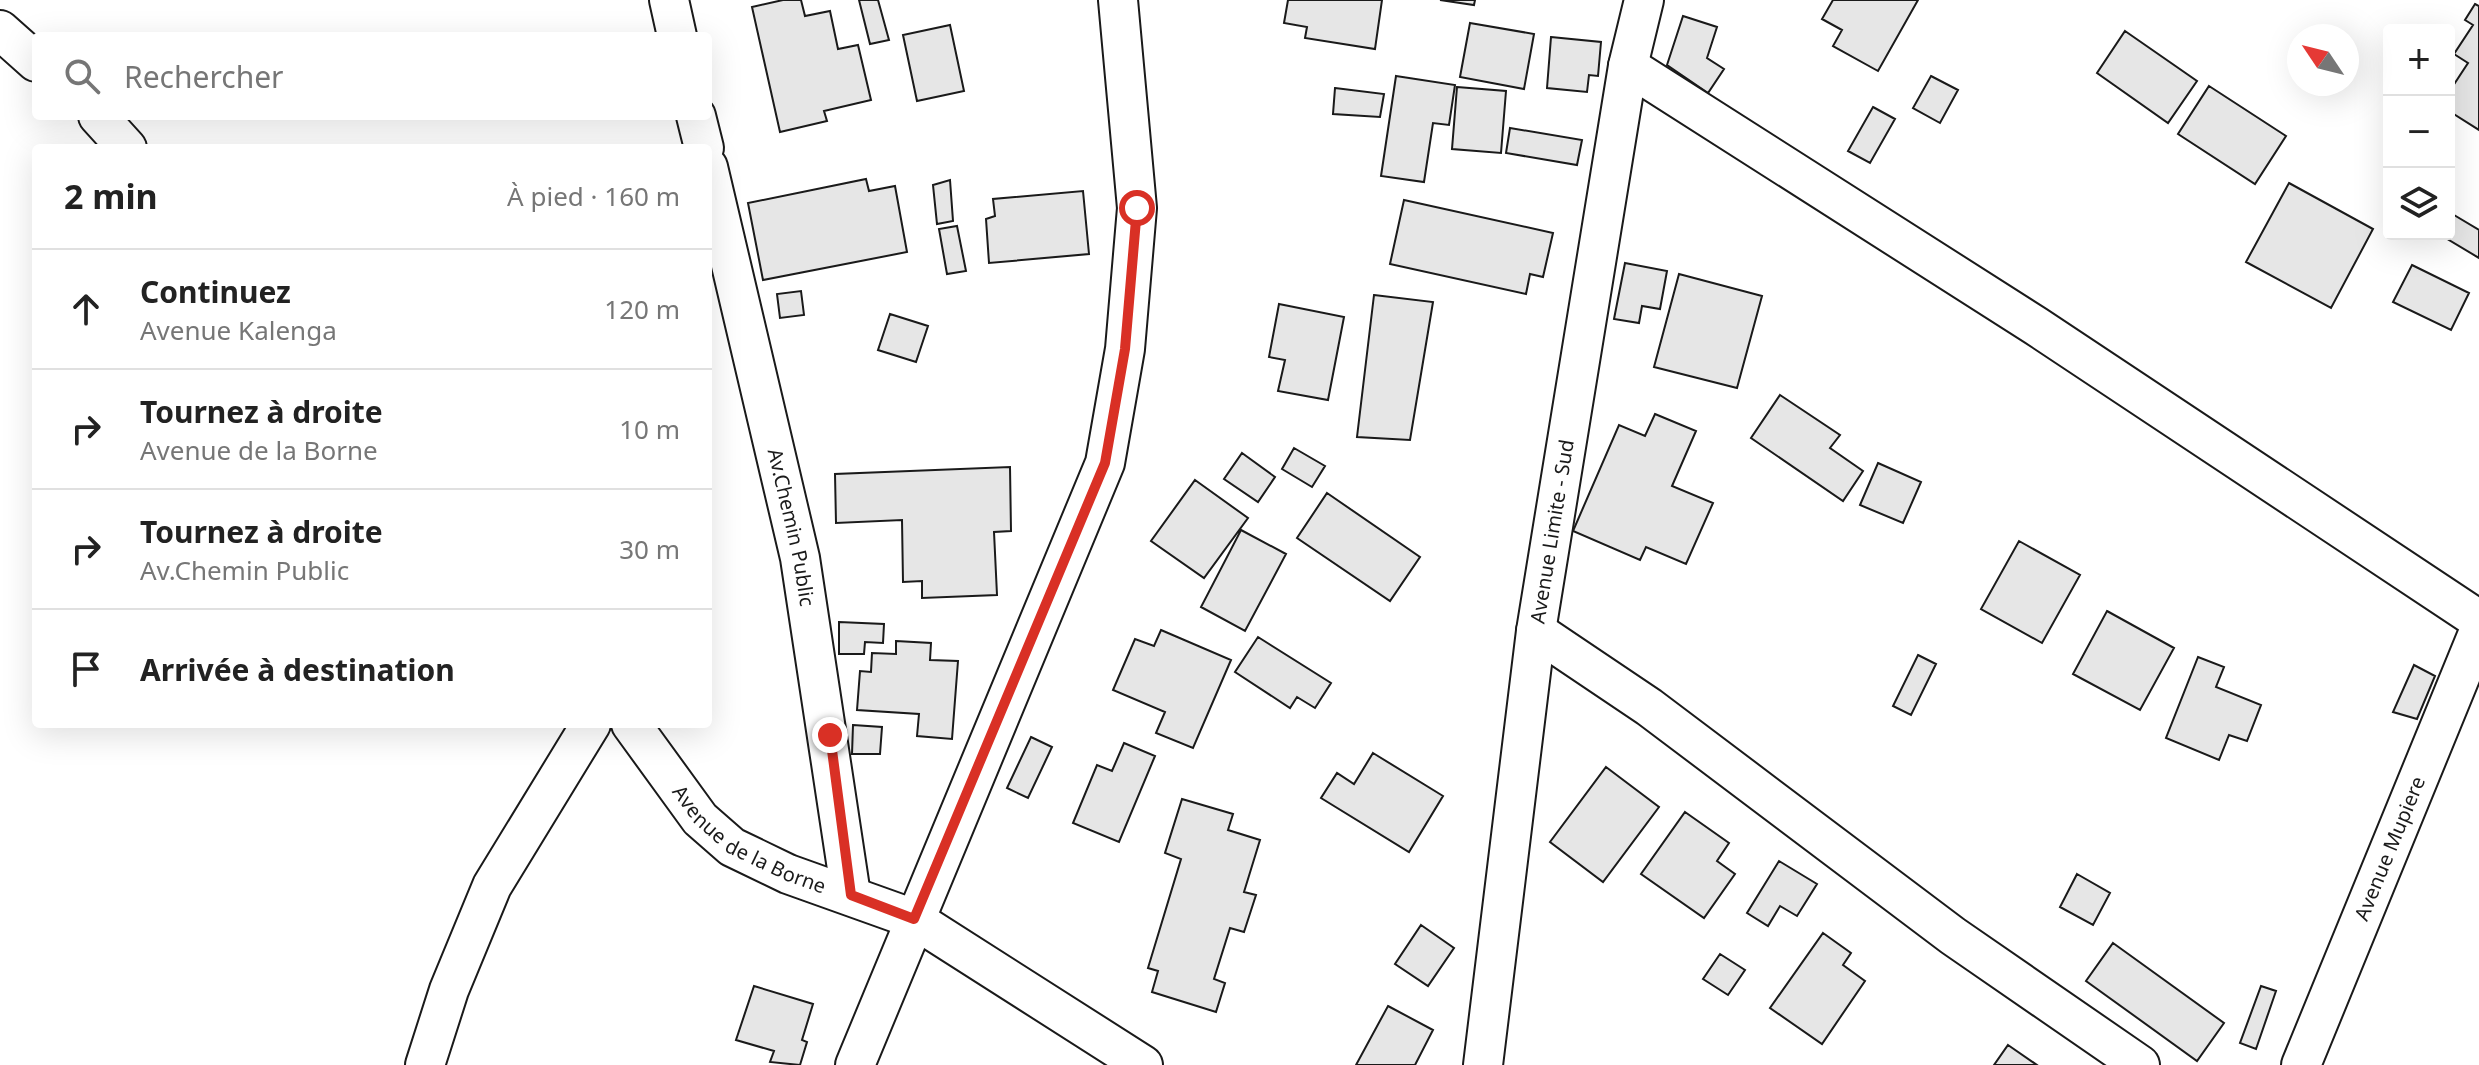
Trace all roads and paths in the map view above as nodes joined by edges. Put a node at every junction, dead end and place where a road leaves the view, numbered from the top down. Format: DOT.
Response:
graph roads {
  1 [pos="669,0"];
  2 [pos="1118,0"];
  3 [pos="1644,0"];
  4 [pos="0,30"];
  5 [pos="676,32"];
  6 [pos="32,58"];
  7 [pos="1628,66"];
  8 [pos="102,120"];
  9 [pos="697,120"];
  10 [pos="123,144"];
  11 [pos="703,144"];
  12 [pos="712,203"];
  13 [pos="717,248"];
  14 [pos="2479,620"];
  15 [pos="1536,631"];
  16 [pos="2479,631"];
  17 [pos="589,728"];
  18 [pos="634,728"];
  19 [pos="851,895"];
  20 [pos="914,919"];
  21 [pos="425,1065"];
  22 [pos="855,1065"];
  23 [pos="1143,1065"];
  24 [pos="1483,1065"];
  25 [pos="2140,1065"];
  26 [pos="2301,1065"];
  1 -- 5 [label="street"];
  2 -- 20 [label="street"];
  3 -- 7 [label="street, Avenue Limite - Sud"];
  4 -- 6 [label="street"];
  7 -- 14 [label="street"];
  7 -- 15 [label="street, Avenue Limite - Sud"];
  8 -- 10 [label="street"];
  9 -- 11 [label="street"];
  12 -- 13 [label="street, Av.Chemin Public"];
  13 -- 19 [label="street, Av.Chemin Public"];
  15 -- 24 [label="street, Avenue Limite - Sud"];
  15 -- 25 [label="street"];
  16 -- 26 [label="street, Avenue Mupiere"];
  17 -- 21 [label="street"];
  18 -- 19 [label="street, Avenue de la Borne"];
  19 -- 20 [label="street, Avenue de la Borne"];
  20 -- 22 [label="street"];
  20 -- 23 [label="street, Avenue de la Borne"];
}
